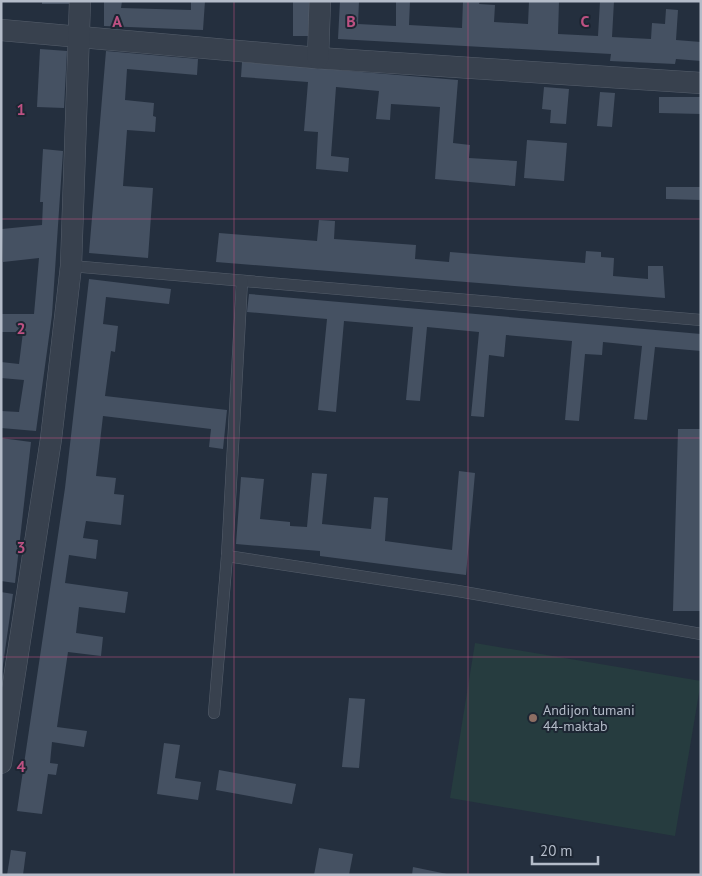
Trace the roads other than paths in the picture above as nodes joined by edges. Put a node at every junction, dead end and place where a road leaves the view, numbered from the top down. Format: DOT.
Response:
graph roads {
  1 [pos="80,1"];
  2 [pos="320,1"];
  3 [pos="1,30"];
  4 [pos="79,38"];
  5 [pos="318,58"];
  6 [pos="701,83"];
  7 [pos="71,266"];
  8 [pos="242,281"];
  9 [pos="701,320"];
  10 [pos="227,556"];
  11 [pos="701,634"];
  12 [pos="214,713"];
  13 [pos="1,763"];
  1 -- 4 [label="street"];
  2 -- 5 [label="street"];
  3 -- 4 [label="street"];
  4 -- 5 [label="street"];
  4 -- 7 [label="street"];
  5 -- 6 [label="street"];
  7 -- 8 [label="lane"];
  7 -- 13 [label="street"];
  8 -- 9 [label="lane"];
  8 -- 10 [label="lane"];
  10 -- 11 [label="lane"];
  10 -- 12 [label="lane"];
}
